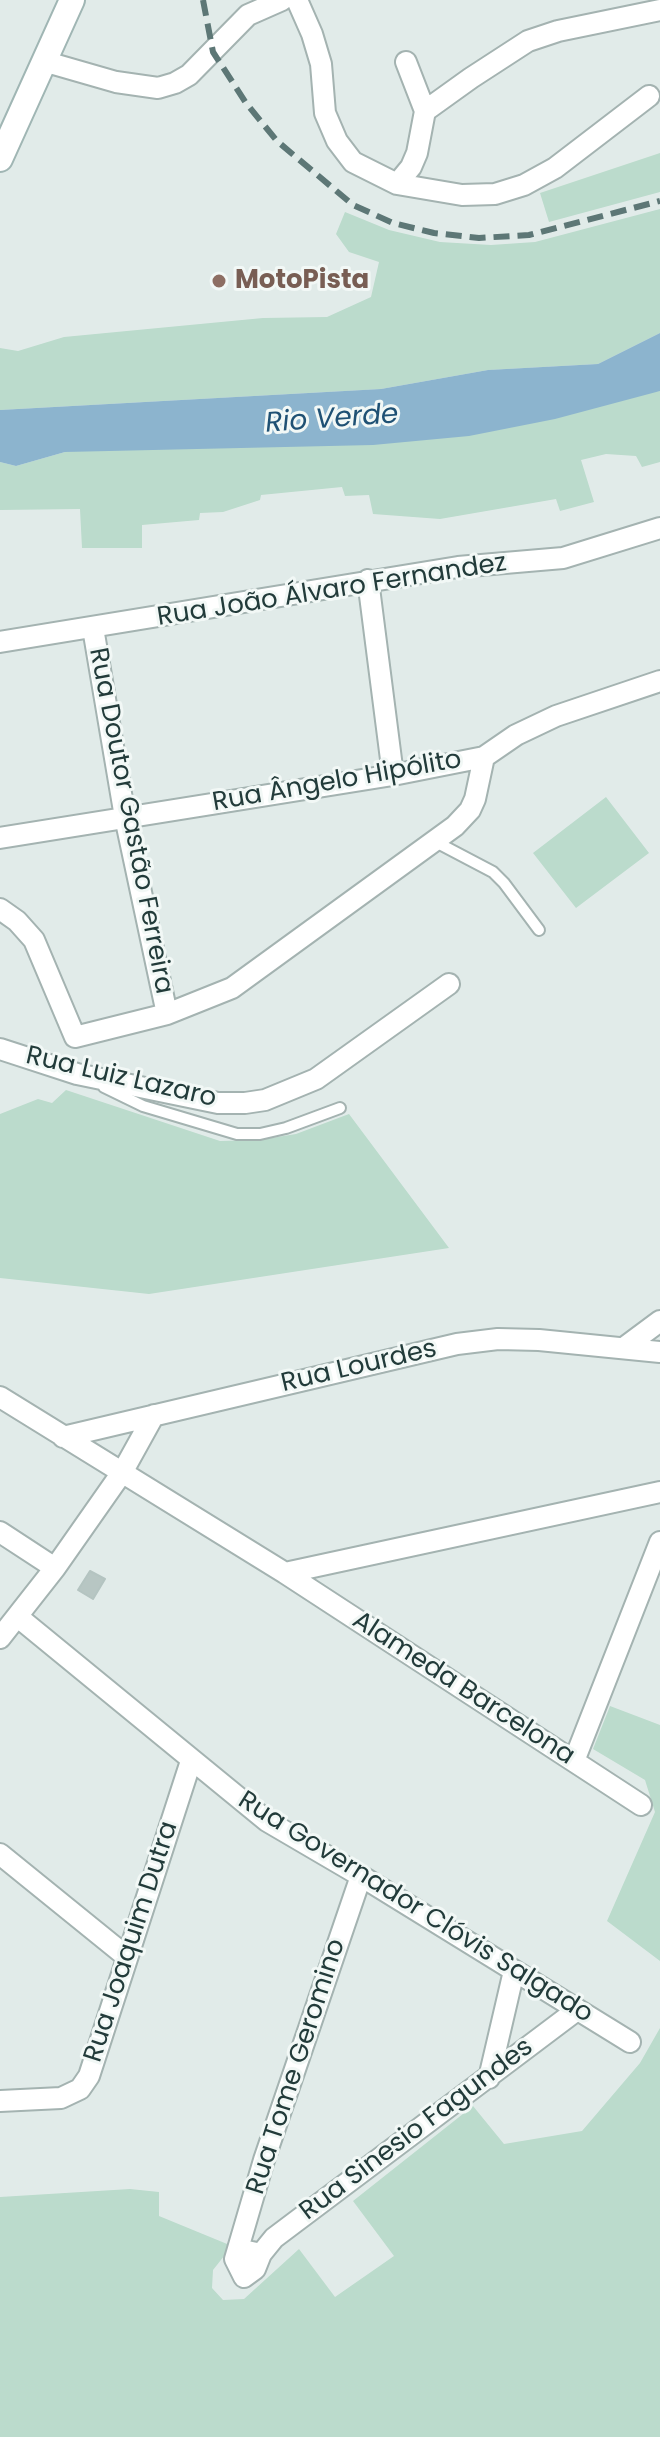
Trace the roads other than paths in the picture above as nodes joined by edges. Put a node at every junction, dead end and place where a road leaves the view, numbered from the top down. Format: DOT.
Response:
graph roads {
  1 [pos="72,0"];
  2 [pos="282,0"];
  3 [pos="297,0"];
  4 [pos="660,10"];
  5 [pos="43,61"];
  6 [pos="406,62"];
  7 [pos="649,96"];
  8 [pos="425,111"];
  9 [pos="0,159"];
  10 [pos="397,184"];
  11 [pos="660,528"];
  12 [pos="368,580"];
  13 [pos="93,628"];
  14 [pos="0,642"];
  15 [pos="658,685"];
  16 [pos="484,757"];
  17 [pos="393,775"];
  18 [pos="125,817"];
  19 [pos="0,838"];
  20 [pos="432,840"];
  21 [pos="0,909"];
  22 [pos="539,930"];
  23 [pos="449,984"];
  24 [pos="167,1014"];
  25 [pos="75,1037"];
  26 [pos="0,1049"];
  27 [pos="54,1068"];
  28 [pos="77,1074"];
  29 [pos="340,1108"];
  30 [pos="660,1321"];
  31 [pos="625,1347"];
  32 [pos="660,1352"];
  33 [pos="0,1397"];
  34 [pos="154,1415"];
  35 [pos="63,1437"];
  36 [pos="123,1471"];
  37 [pos="660,1492"];
  38 [pos="0,1532"];
  39 [pos="660,1542"];
  40 [pos="55,1568"];
  41 [pos="285,1573"];
  42 [pos="18,1617"];
  43 [pos="0,1638"];
  44 [pos="191,1761"];
  45 [pos="574,1761"];
  46 [pos="641,1805"];
  47 [pos="0,1854"];
  48 [pos="361,1876"];
  49 [pos="127,1957"];
  50 [pos="514,1971"];
  51 [pos="577,2010"];
  52 [pos="630,2042"];
  53 [pos="489,2078"];
  54 [pos="0,2101"];
  55 [pos="235,2259"];
  1 -- 5 [label="main road"];
  2 -- 5 [label="street"];
  3 -- 10 [label="street"];
  4 -- 8 [label="street"];
  5 -- 9 [label="main road"];
  6 -- 8 [label="street"];
  7 -- 10 [label="street"];
  8 -- 10 [label="street"];
  11 -- 12 [label="street, Rua João Álvaro Fernandez"];
  12 -- 13 [label="street, Rua João Álvaro Fernandez"];
  12 -- 17 [label="street"];
  13 -- 14 [label="street, Rua João Álvaro Fernandez"];
  13 -- 18 [label="street, Rua Doutor Gastão Ferreira"];
  15 -- 16 [label="street, Rua Ângelo Hipólito"];
  16 -- 17 [label="street, Rua Ângelo Hipólito"];
  16 -- 20 [label="street"];
  17 -- 18 [label="street, Rua Ângelo Hipólito"];
  18 -- 19 [label="street, Rua Ângelo Hipólito"];
  18 -- 24 [label="street, Rua Doutor Gastão Ferreira"];
  20 -- 22 [label="lane"];
  20 -- 24 [label="street"];
  21 -- 25 [label="street"];
  23 -- 28 [label="street, Rua Luiz Lazaro"];
  24 -- 25 [label="street"];
  25 -- 27 [label="street"];
  26 -- 27 [label="street, Rua Luiz Lazaro"];
  27 -- 28 [label="street, Rua Luiz Lazaro"];
  28 -- 29 [label="lane"];
  30 -- 31 [label="street"];
  31 -- 32 [label="street, Rua Lourdes"];
  31 -- 34 [label="street, Rua Lourdes"];
  33 -- 35 [label="street, Alameda Barcelona"];
  34 -- 35 [label="street, Rua Lourdes"];
  34 -- 36 [label="street"];
  35 -- 36 [label="street, Alameda Barcelona"];
  36 -- 40 [label="street"];
  36 -- 41 [label="street, Alameda Barcelona"];
  37 -- 41 [label="street"];
  38 -- 40 [label="street"];
  39 -- 45 [label="street"];
  40 -- 42 [label="street"];
  41 -- 45 [label="street, Alameda Barcelona"];
  42 -- 43 [label="street"];
  42 -- 44 [label="street, Rua Governador Clóvis Salgado"];
  44 -- 48 [label="street, Rua Governador Clóvis Salgado"];
  44 -- 49 [label="street, Rua Joaquim Dutra"];
  45 -- 46 [label="street, Alameda Barcelona"];
  47 -- 49 [label="street"];
  48 -- 50 [label="street, Rua Governador Clóvis Salgado"];
  48 -- 55 [label="street, Rua Tome Geromino"];
  49 -- 54 [label="street, Rua Joaquim Dutra"];
  50 -- 51 [label="street, Rua Governador Clóvis Salgado"];
  50 -- 53 [label="street"];
  51 -- 52 [label="street, Rua Governador Clóvis Salgado"];
  51 -- 53 [label="street, Rua Sinesio Fagundes"];
  53 -- 55 [label="street, Rua Sinesio Fagundes"];
}
